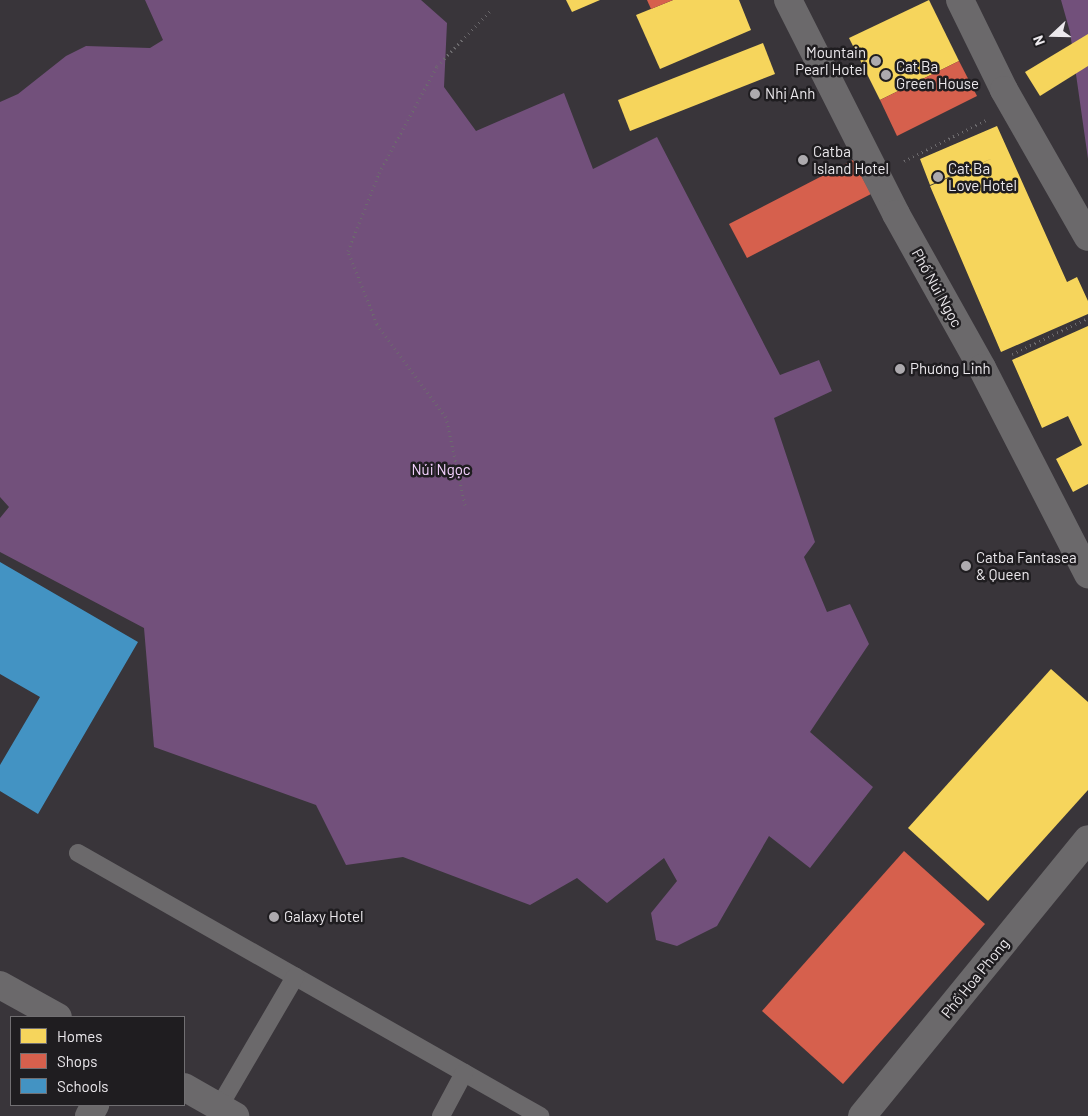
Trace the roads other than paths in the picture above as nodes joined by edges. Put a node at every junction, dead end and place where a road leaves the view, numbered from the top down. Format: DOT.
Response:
graph roads {
  1 [pos="788,0"];
  2 [pos="960,0"];
  3 [pos="1088,237"];
  4 [pos="1088,574"];
  5 [pos="1088,839"];
  6 [pos="78,853"];
  7 [pos="295,977"];
  8 [pos="0,985"];
  9 [pos="56,1016"];
  10 [pos="464,1073"];
  11 [pos="185,1088"];
  12 [pos="227,1112"];
  13 [pos="441,1116"];
  14 [pos="540,1116"];
  15 [pos="862,1116"];
  1 -- 4 [label="street, Phố Núi Ngọc"];
  2 -- 3 [label="street"];
  5 -- 15 [label="street, Phố Hoa Phong"];
  6 -- 7 [label="lane"];
  7 -- 10 [label="lane"];
  7 -- 12 [label="lane"];
  8 -- 9 [label="street"];
  10 -- 13 [label="lane"];
  10 -- 14 [label="lane"];
  11 -- 12 [label="street"];
}
